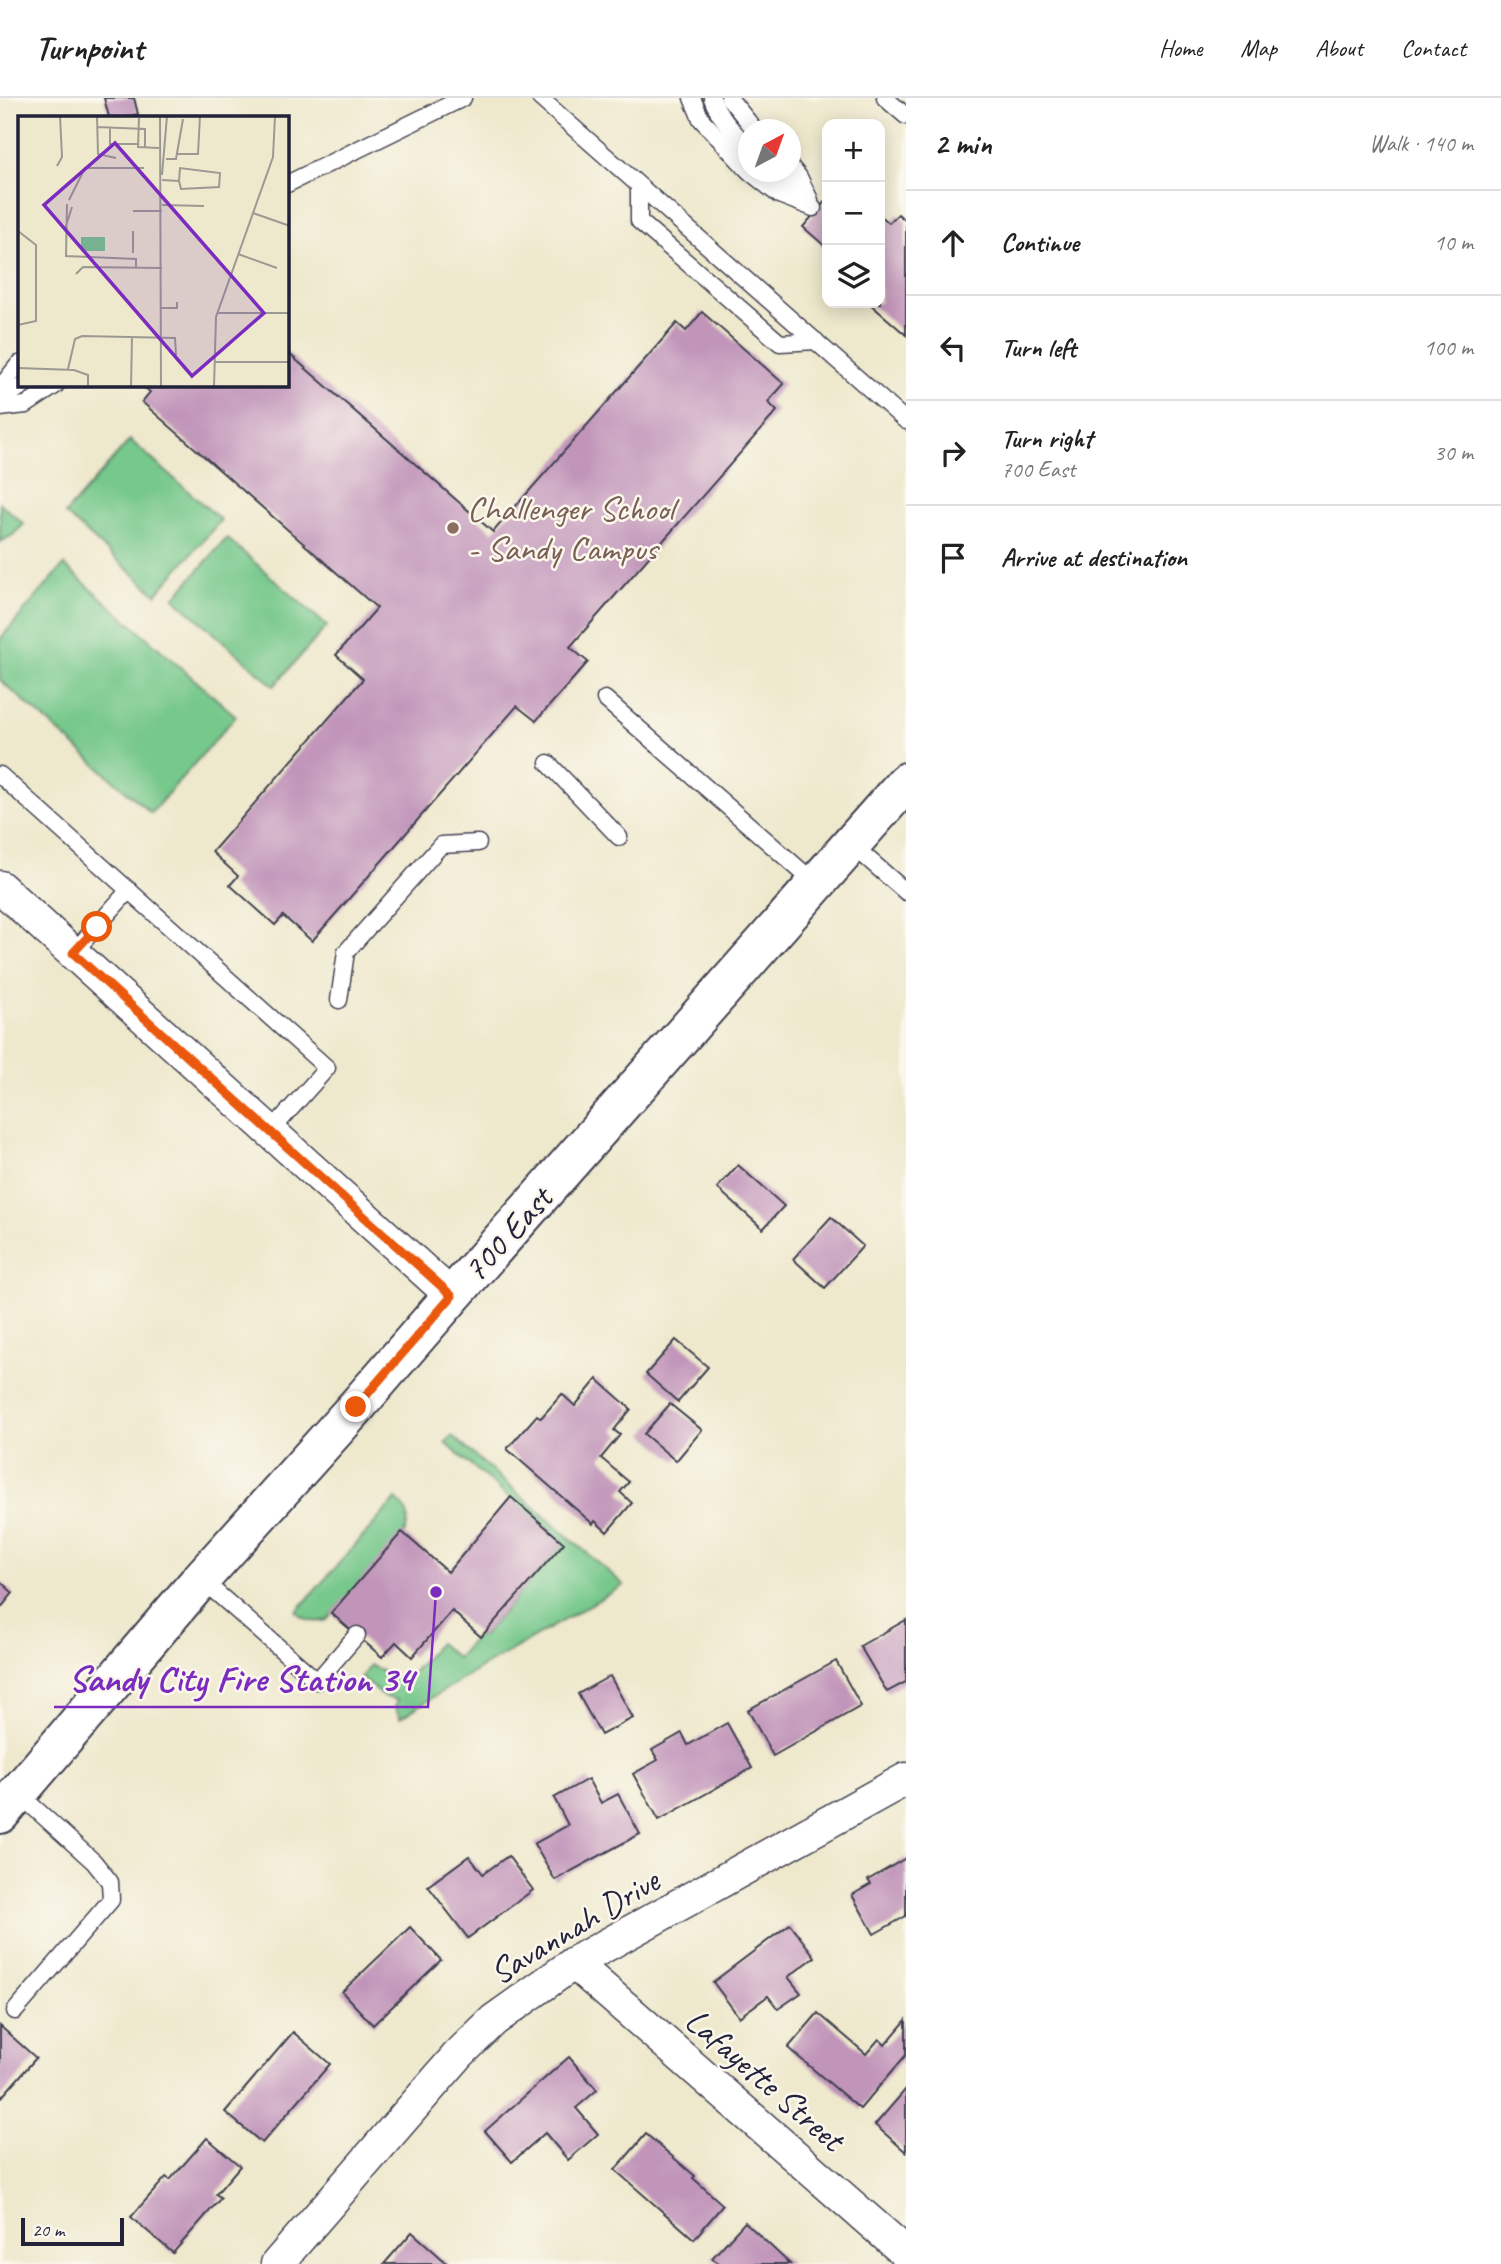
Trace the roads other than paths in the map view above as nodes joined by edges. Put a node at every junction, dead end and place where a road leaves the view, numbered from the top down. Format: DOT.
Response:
graph roads {
  1 [pos="463,98"];
  2 [pos="540,98"];
  3 [pos="692,98"];
  4 [pos="712,98"];
  5 [pos="730,98"];
  6 [pos="885,98"];
  7 [pos="906,116"];
  8 [pos="746,119"];
  9 [pos="738,136"];
  10 [pos="738,159"];
  11 [pos="801,181"];
  12 [pos="763,182"];
  13 [pos="785,182"];
  14 [pos="289,183"];
  15 [pos="639,186"];
  16 [pos="815,209"];
  17 [pos="816,341"];
  18 [pos="18,365"];
  19 [pos="21,387"];
  20 [pos="53,387"];
  21 [pos="0,388"];
  22 [pos="0,400"];
  23 [pos="0,408"];
  24 [pos="906,421"];
  25 [pos="605,699"];
  26 [pos="548,764"];
  27 [pos="0,775"];
  28 [pos="906,782"];
  29 [pos="620,837"];
  30 [pos="478,843"];
  31 [pos="851,844"];
  32 [pos="817,884"];
  33 [pos="0,887"];
  34 [pos="129,890"];
  35 [pos="906,892"];
  36 [pos="73,953"];
  37 [pos="339,1000"];
  38 [pos="270,1132"];
  39 [pos="452,1296"];
  40 [pos="201,1579"];
  41 [pos="357,1635"];
  42 [pos="906,1779"];
  43 [pos="6,1795"];
  44 [pos="573,1963"];
  45 [pos="15,2011"];
  46 [pos="906,2253"];
  47 [pos="277,2264"];
  1 -- 14 [label="lane"];
  2 -- 15 [label="lane"];
  3 -- 10 [label="lane"];
  4 -- 9 [label="lane"];
  5 -- 8 [label="lane"];
  6 -- 7 [label="lane"];
  11 -- 16 [label="lane"];
  12 -- 16 [label="lane"];
  13 -- 16 [label="lane"];
  15 -- 17 [label="lane"];
  15 -- 17 [label="lane"];
  17 -- 24 [label="lane"];
  18 -- 21 [label="lane"];
  19 -- 22 [label="lane"];
  20 -- 23 [label="lane"];
  25 -- 32 [label="lane"];
  26 -- 29 [label="lane"];
  27 -- 34 [label="lane"];
  28 -- 31 [label="main road, 700 East"];
  30 -- 37 [label="lane"];
  31 -- 32 [label="main road, 700 East"];
  31 -- 35 [label="lane"];
  32 -- 39 [label="main road, 700 East"];
  33 -- 36 [label="street"];
  34 -- 36 [label="lane"];
  34 -- 38 [label="lane"];
  36 -- 38 [label="street"];
  38 -- 39 [label="street"];
  39 -- 40 [label="main road, 700 East"];
  40 -- 41 [label="lane"];
  40 -- 43 [label="main road, 700 East"];
  42 -- 44 [label="street, Savannah Drive"];
  43 -- 45 [label="lane"];
  44 -- 46 [label="street, Lafayette Street"];
  44 -- 47 [label="street, Savannah Drive"];
}
